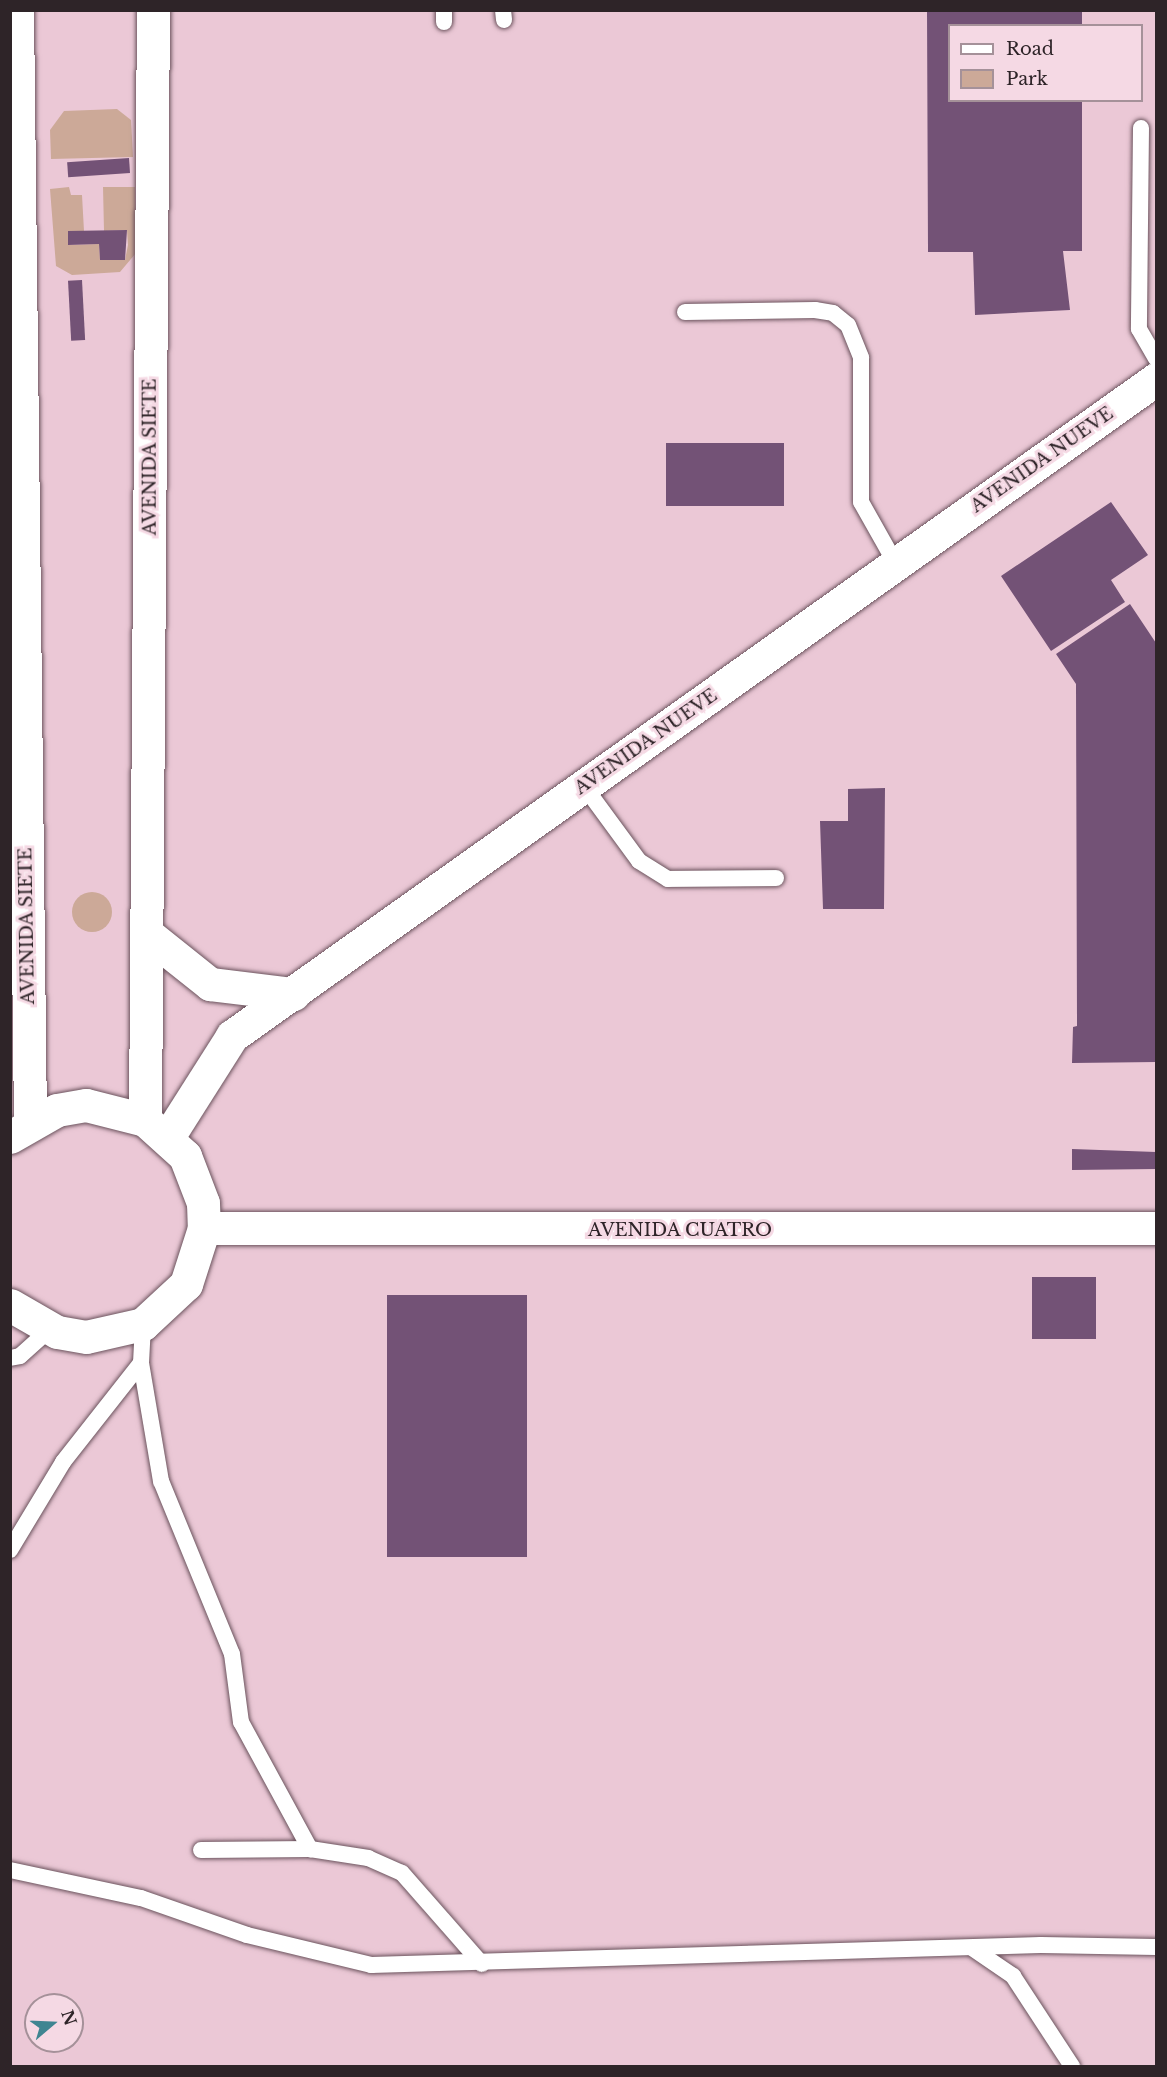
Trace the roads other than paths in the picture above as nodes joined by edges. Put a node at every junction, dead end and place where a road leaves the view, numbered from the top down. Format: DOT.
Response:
graph roads {
  1 [pos="17,10"];
  2 [pos="153,10"];
  3 [pos="1141,128"];
  4 [pos="686,312"];
  5 [pos="1156,359"];
  6 [pos="1156,378"];
  7 [pos="896,564"];
  8 [pos="584,786"];
  9 [pos="776,878"];
  10 [pos="146,933"];
  11 [pos="292,994"];
  12 [pos="157,1128"];
  13 [pos="20,1129"];
  14 [pos="204,1228"];
  15 [pos="1156,1228"];
  16 [pos="10,1305"];
  17 [pos="143,1324"];
  18 [pos="51,1329"];
  19 [pos="10,1358"];
  20 [pos="141,1363"];
  21 [pos="10,1550"];
  22 [pos="310,1849"];
  23 [pos="201,1850"];
  24 [pos="10,1870"];
  25 [pos="1156,1947"];
  26 [pos="972,1948"];
  27 [pos="482,1964"];
  28 [pos="1072,2067"];
  1 -- 13 [label="street, AVENIDA SIETE"];
  2 -- 10 [label="street, AVENIDA SIETE"];
  3 -- 5 [label="lane"];
  4 -- 7 [label="lane"];
  6 -- 7 [label="street, AVENIDA NUEVE"];
  7 -- 8 [label="street, AVENIDA NUEVE"];
  8 -- 9 [label="lane"];
  8 -- 11 [label="street, AVENIDA NUEVE"];
  10 -- 11 [label="street"];
  10 -- 12 [label="street, AVENIDA SIETE"];
  11 -- 12 [label="street, AVENIDA NUEVE"];
  12 -- 13 [label="street"];
  12 -- 14 [label="street"];
  14 -- 15 [label="street, AVENIDA CUATRO"];
  14 -- 17 [label="street"];
  16 -- 18 [label="street"];
  17 -- 18 [label="street"];
  17 -- 20 [label="lane"];
  18 -- 19 [label="lane"];
  20 -- 21 [label="lane"];
  20 -- 22 [label="lane"];
  22 -- 23 [label="lane"];
  22 -- 27 [label="lane"];
  24 -- 27 [label="lane"];
  25 -- 26 [label="lane"];
  26 -- 27 [label="lane"];
  26 -- 28 [label="lane"];
}
